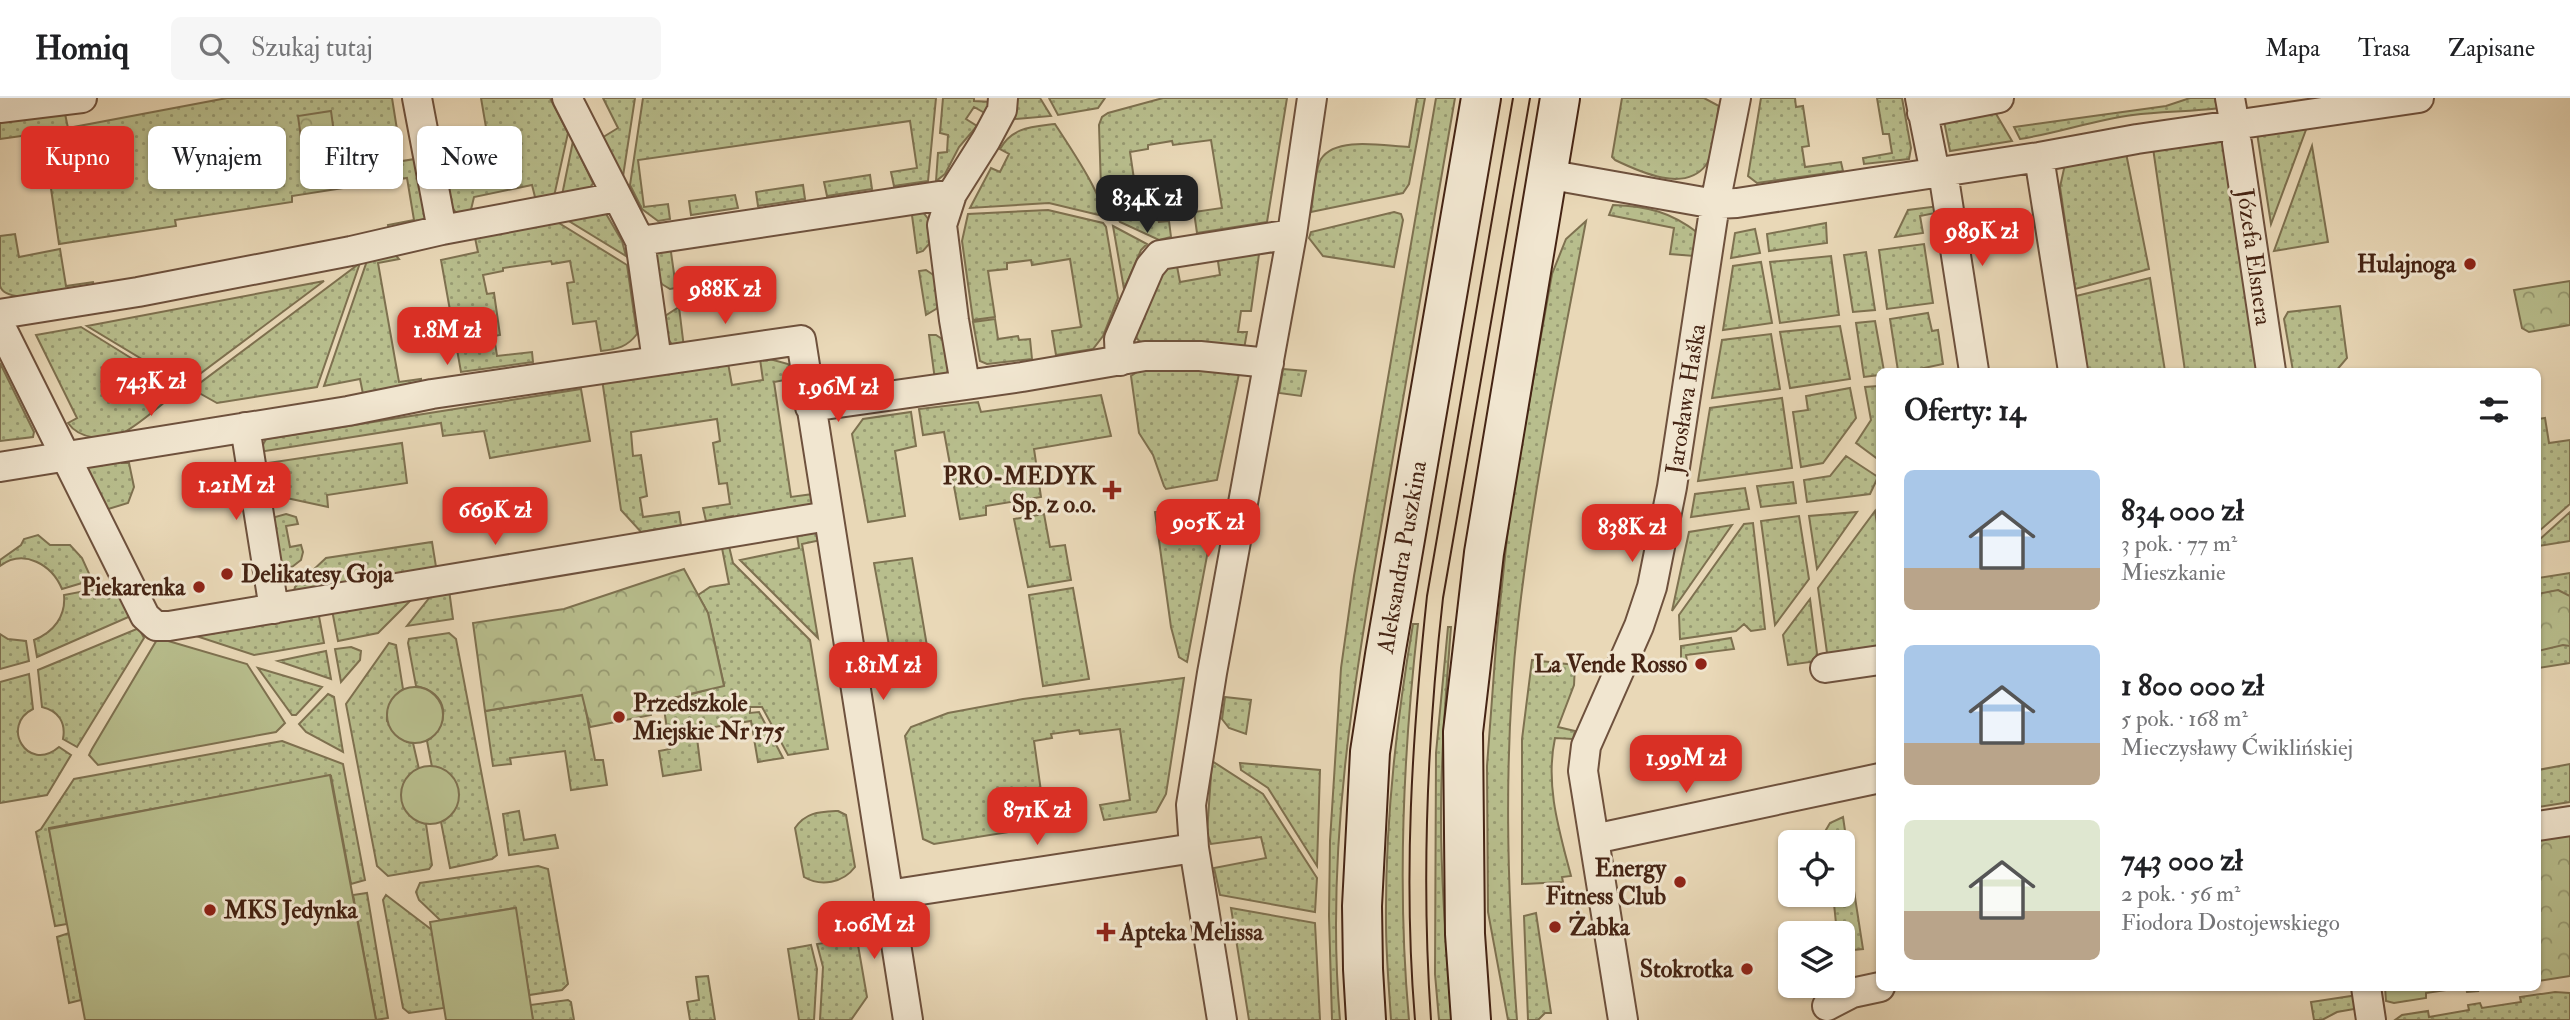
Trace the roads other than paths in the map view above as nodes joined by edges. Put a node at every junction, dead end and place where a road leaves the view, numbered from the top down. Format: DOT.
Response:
graph roads {
  1 [pos="82,98"];
  2 [pos="417,98"];
  3 [pos="568,98"];
  4 [pos="1003,98"];
  5 [pos="1312,98"];
  6 [pos="1481,98"];
  7 [pos="1560,98"];
  8 [pos="1735,98"];
  9 [pos="2230,98"];
  10 [pos="1988,99"];
  11 [pos="2405,99"];
  12 [pos="1921,105"];
  13 [pos="0,108"];
  14 [pos="2236,134"];
  15 [pos="2039,157"];
  16 [pos="1939,173"];
  17 [pos="1546,174"];
  18 [pos="952,194"];
  19 [pos="617,197"];
  20 [pos="1716,205"];
  21 [pos="442,230"];
  22 [pos="1292,234"];
  23 [pos="640,241"];
  24 [pos="0,314"];
  25 [pos="0,325"];
  26 [pos="657,361"];
  27 [pos="1120,361"];
  28 [pos="1269,363"];
  29 [pos="1972,368"];
  30 [pos="2073,368"];
  31 [pos="2271,368"];
  32 [pos="965,384"];
  33 [pos="810,407"];
  34 [pos="245,427"];
  35 [pos="65,456"];
  36 [pos="0,467"];
  37 [pos="828,516"];
  38 [pos="275,609"];
  39 [pos="1876,661"];
  40 [pos="1825,668"];
  41 [pos="1876,779"];
  42 [pos="2570,821"];
  43 [pos="2541,826"];
  44 [pos="1594,839"];
  45 [pos="1194,848"];
  46 [pos="888,895"];
  47 [pos="1876,988"];
  48 [pos="2367,991"];
  49 [pos="1826,1006"];
  50 [pos="908,1020"];
  51 [pos="1222,1020"];
  52 [pos="1366,1020"];
  53 [pos="1471,1020"];
  54 [pos="1623,1020"];
  55 [pos="2371,1020"];
  1 -- 13 [label="street"];
  2 -- 21 [label="street"];
  3 -- 19 [label="street"];
  4 -- 18 [label="street"];
  5 -- 22 [label="street"];
  6 -- 52 [label="main road, Aleksandra Puszkina"];
  7 -- 17 [label="main road"];
  8 -- 20 [label="street, Jarosława Haška"];
  9 -- 14 [label="street, Józefa Elsnera"];
  10 -- 12 [label="street"];
  11 -- 14 [label="street"];
  12 -- 16 [label="street"];
  14 -- 15 [label="street"];
  14 -- 31 [label="street, Józefa Elsnera"];
  15 -- 16 [label="street"];
  15 -- 30 [label="street"];
  16 -- 20 [label="street"];
  16 -- 29 [label="street"];
  17 -- 20 [label="street"];
  17 -- 53 [label="main road"];
  18 -- 23 [label="street"];
  18 -- 32 [label="street"];
  19 -- 21 [label="street"];
  19 -- 23 [label="street"];
  20 -- 44 [label="street, Jarosława Haška"];
  21 -- 24 [label="street"];
  22 -- 27 [label="street"];
  22 -- 28 [label="street"];
  23 -- 26 [label="street"];
  25 -- 35 [label="street"];
  26 -- 33 [label="street"];
  26 -- 34 [label="street"];
  27 -- 28 [label="street"];
  27 -- 32 [label="street"];
  28 -- 45 [label="street"];
  32 -- 33 [label="street"];
  33 -- 37 [label="street"];
  34 -- 35 [label="street"];
  34 -- 38 [label="street"];
  35 -- 36 [label="street"];
  35 -- 38 [label="street"];
  37 -- 38 [label="street"];
  37 -- 46 [label="street"];
  39 -- 40 [label="street"];
  41 -- 44 [label="street"];
  42 -- 43 [label="street"];
  44 -- 54 [label="street, Jarosława Haška"];
  45 -- 46 [label="street"];
  45 -- 51 [label="street"];
  46 -- 50 [label="street"];
  47 -- 49 [label="street"];
  48 -- 55 [label="street"];
}
